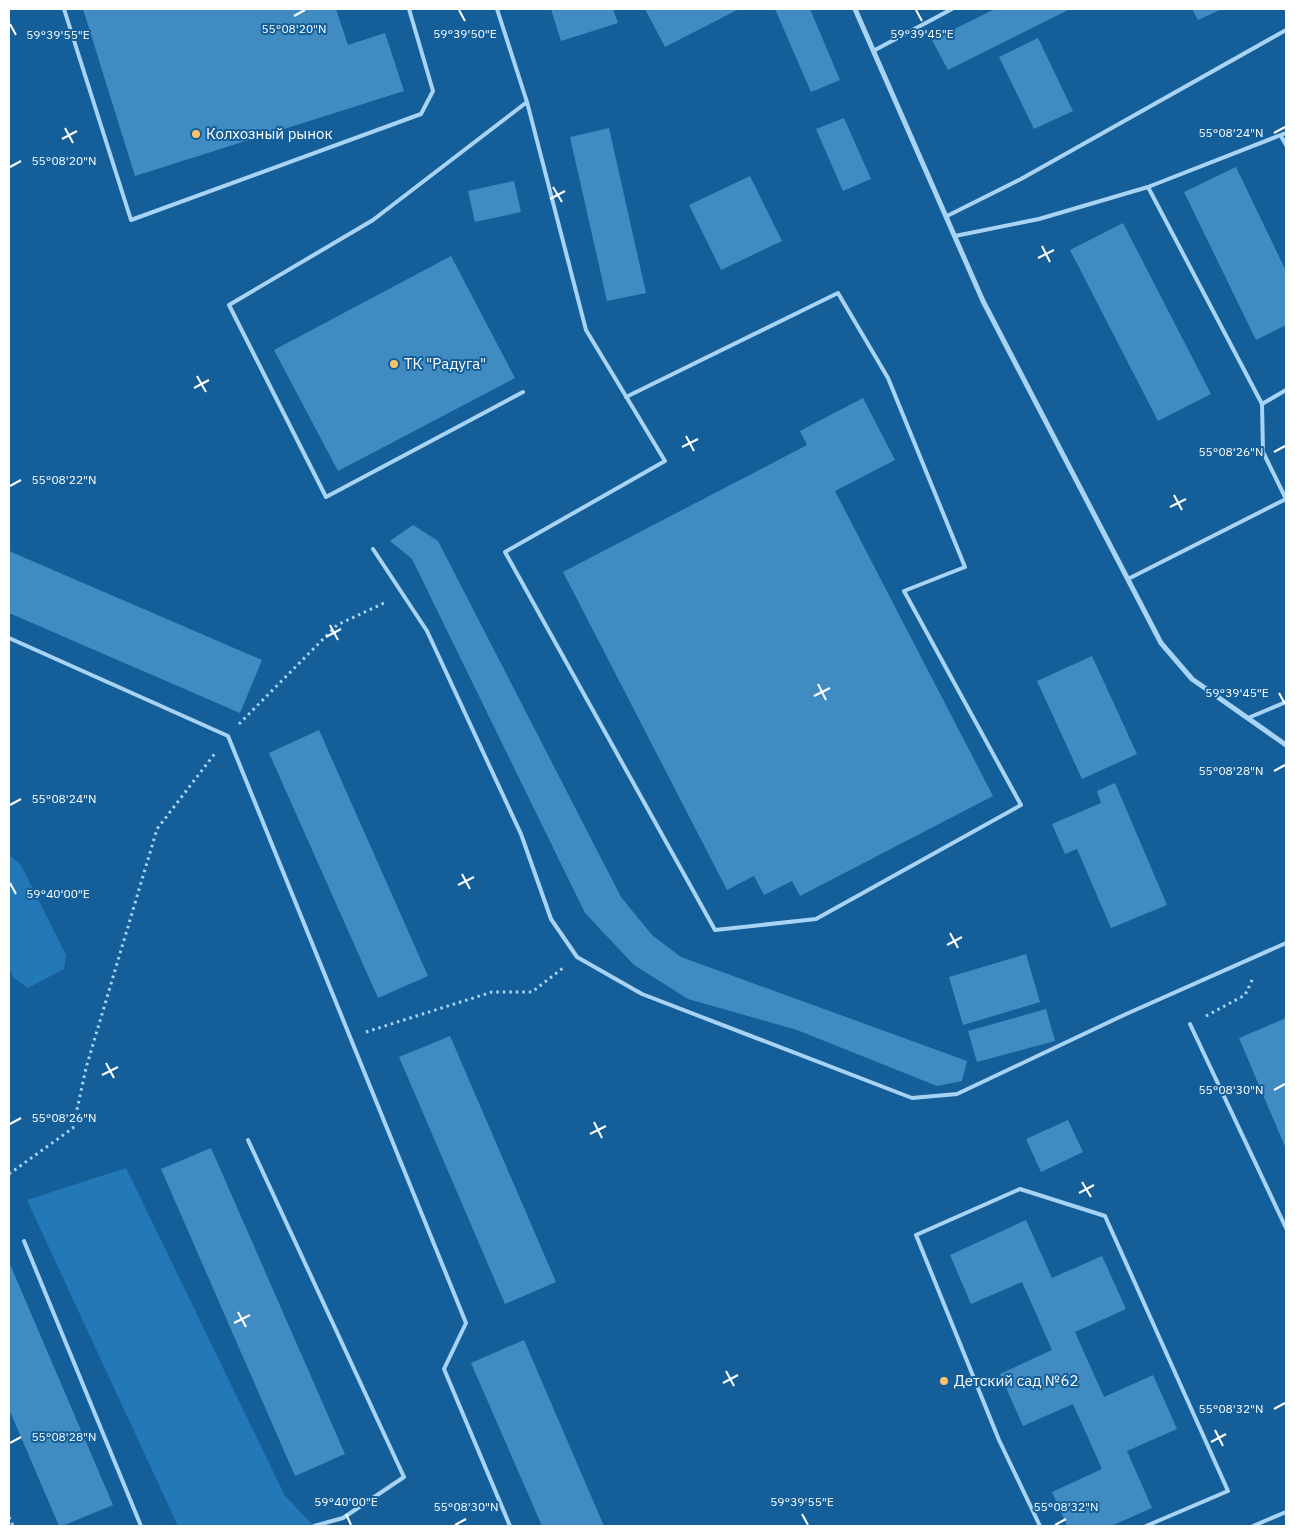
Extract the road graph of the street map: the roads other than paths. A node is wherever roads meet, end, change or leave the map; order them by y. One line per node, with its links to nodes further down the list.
1 (64, 9): 2 (lane)
2 (409, 9)
3 (497, 9): 8 (lane)
4 (855, 9): 7 (street)
5 (952, 9): 7 (lane)
6 (1286, 30): 13 (lane)
7 (875, 50): 13 (street)
8 (527, 102): 16 (lane); 17 (lane)
9 (1286, 133): 10 (lane)
10 (1280, 136): 11 (lane); 12 (lane)
11 (1286, 145)
12 (1148, 187): 14 (lane); 18 (lane)
13 (946, 216): 14 (street)
14 (955, 236): 20 (street)
15 (1286, 390): 18 (lane)
16 (523, 392)
17 (626, 397): 17 (lane)
18 (1262, 404): 20 (lane)
19 (373, 549): 25 (lane)
20 (1128, 578): 23 (street)
21 (9, 638): 33 (lane)
22 (1286, 702): 23 (lane)
23 (1248, 718): 24 (street)
24 (1286, 745)
25 (1286, 943)
26 (1190, 1024): 28 (lane)
27 (248, 1140): 32 (lane)
28 (1286, 1228)
29 (24, 1241): 31 (lane)
30 (1286, 1512): 36 (lane)
31 (141, 1526)
32 (314, 1526)
33 (510, 1526)
34 (1040, 1526): 35 (lane)
35 (1146, 1526)
36 (1253, 1526)

